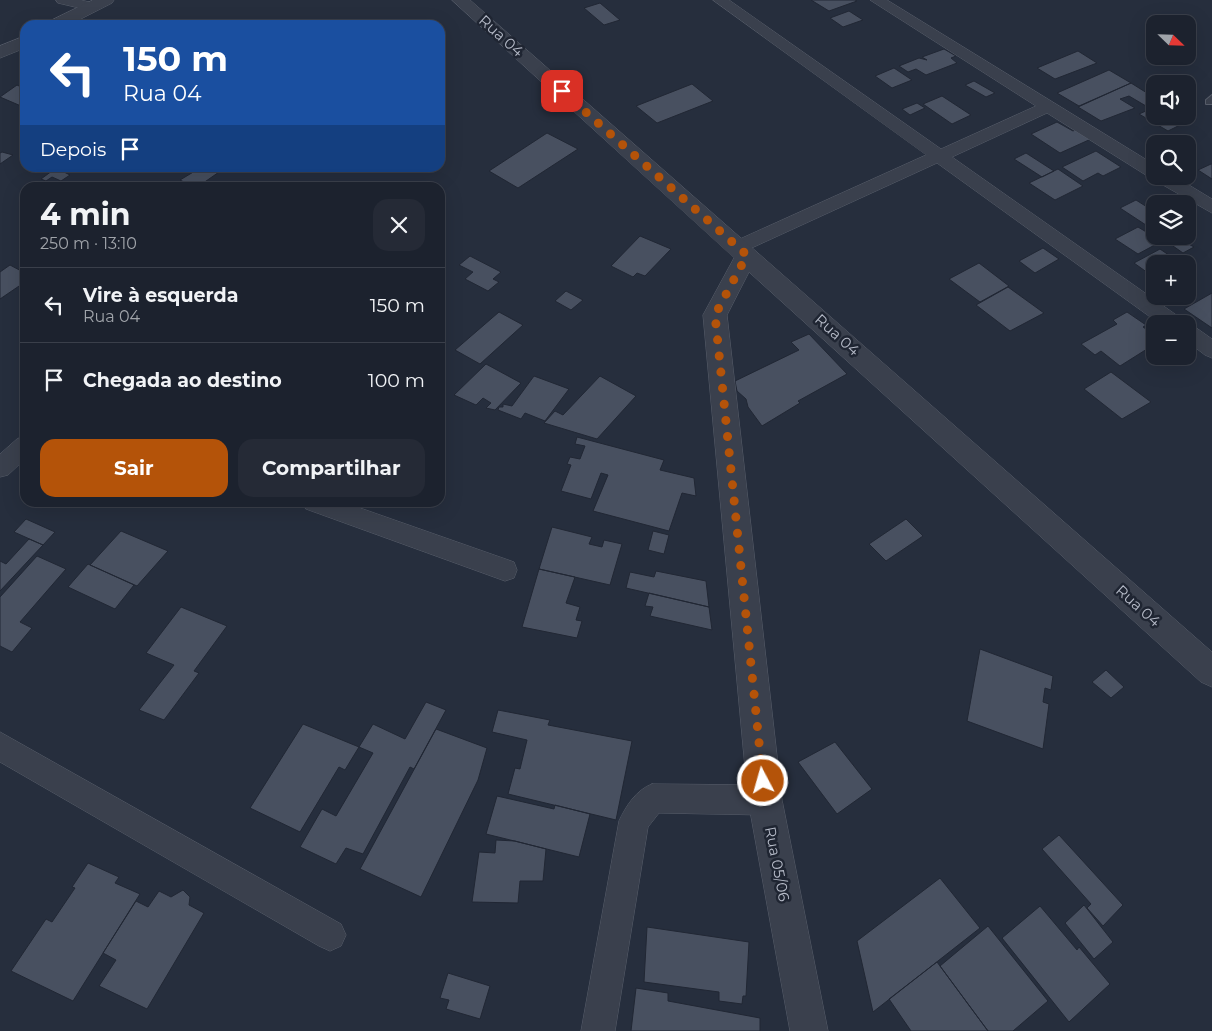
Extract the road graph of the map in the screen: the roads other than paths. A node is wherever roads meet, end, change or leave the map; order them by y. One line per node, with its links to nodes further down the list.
1 (63, 0): 5 (street)
2 (460, 0): 14 (street, Rua 04)
3 (720, 0): 10 (street)
4 (877, 0): 9 (street)
5 (99, 3): 6 (street)
6 (66, 20)
7 (20, 43): 8 (street)
8 (0, 53)
9 (1047, 107): 10 (street); 11 (street)
10 (939, 157): 14 (street); 15 (street)
11 (1146, 167)
12 (1176, 185): 13 (street)
13 (1212, 207)
14 (742, 251): 22 (street, Rua 04); 24 (street, Rua 05/06)
15 (1163, 315)
16 (1196, 338): 17 (street)
17 (1212, 350)
18 (20, 450): 19 (street)
19 (0, 468)
20 (328, 507): 21 (street)
21 (505, 570)
22 (1212, 672)
23 (0, 746): 25 (street)
24 (765, 800): 26 (street); 27 (street, Rua 05/06)
25 (330, 934)
26 (598, 1031)
27 (809, 1031)

